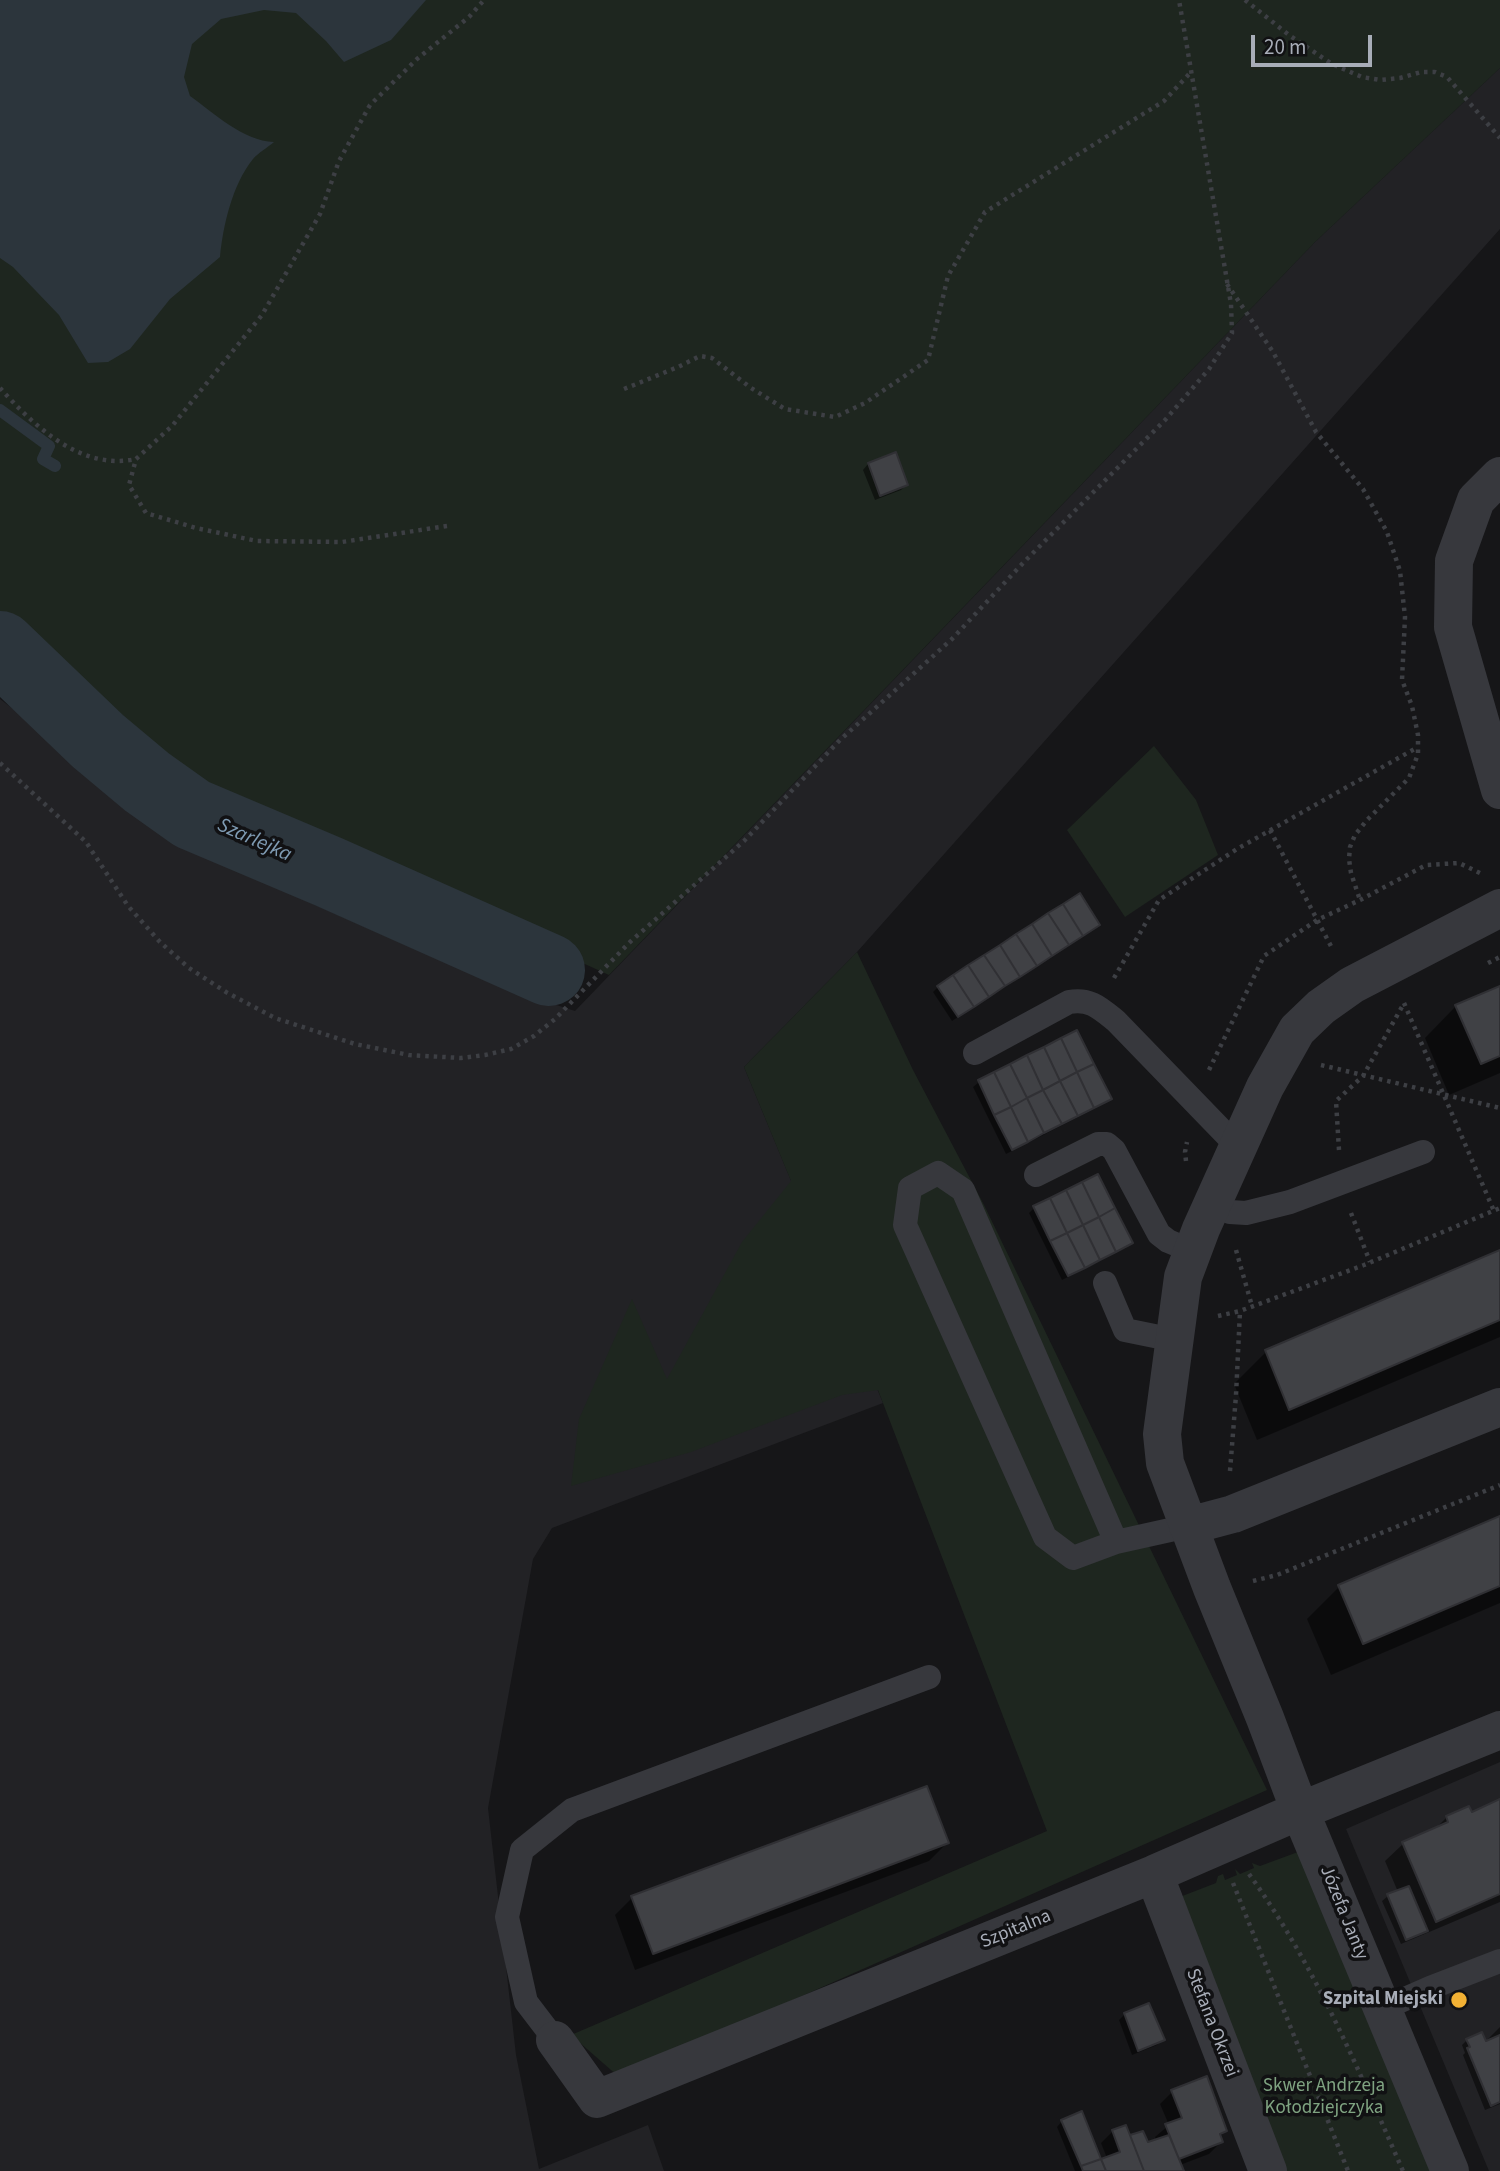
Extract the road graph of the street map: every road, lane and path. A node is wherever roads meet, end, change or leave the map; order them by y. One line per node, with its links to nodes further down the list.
1 (484, 0): 9 (path)
2 (1179, 0): 4 (path)
3 (1245, 0): 5 (path)
4 (1191, 72): 6 (path); 8 (path)
5 (1500, 138)
6 (1226, 282): 12 (path); 13 (path)
7 (0, 388): 9 (path)
8 (624, 389)
9 (136, 459): 11 (path)
10 (1500, 476): 14 (street)
11 (447, 526)
12 (1418, 747): 15 (path); 17 (path)
13 (0, 763)
14 (1500, 790)
15 (1270, 830): 18 (path); 24 (path)
16 (1495, 893): 17 (path); 21 (street, Józefa Janty)
17 (1360, 900): 18 (path)
18 (1317, 920): 21 (path); 29 (path)
19 (1500, 957): 20 (path)
20 (1480, 967)
21 (1352, 985): 26 (street, Józefa Janty)
22 (1415, 997): 23 (path)
23 (1404, 1003): 27 (path); 28 (path)
24 (1097, 1006): 25 (lane); 29 (lane)
25 (975, 1053)
26 (1283, 1055): 27 (path); 31 (street, Józefa Janty)
27 (1363, 1076): 28 (path); 35 (path)
28 (1444, 1094): 30 (path); 38 (path)
29 (1197, 1103): 31 (lane); 33 (path)
30 (1500, 1108)
31 (1238, 1147): 37 (street, Józefa Janty)
32 (1423, 1152): 35 (lane)
33 (1187, 1163)
34 (1036, 1175): 39 (lane)
35 (1341, 1184): 37 (lane); 40 (path)
36 (1500, 1208): 38 (path)
37 (1224, 1209): 39 (street, Józefa Janty); 42 (path)
38 (1494, 1211): 40 (path)
39 (1192, 1251): 44 (street, Józefa Janty)
40 (1370, 1262): 42 (path)
41 (1105, 1283): 44 (lane)
42 (1252, 1306): 43 (path)
43 (1240, 1311): 44 (path); 47 (path)
44 (1175, 1332): 47 (street, Józefa Janty)
45 (1500, 1407): 47 (street)
46 (1500, 1485): 51 (path)
47 (1206, 1521): 48 (lane); 54 (street, Józefa Janty)
48 (1116, 1542): 48 (lane)
49 (1247, 1574): 51 (path)
50 (1244, 1581): 51 (path)
51 (1251, 1582)
52 (929, 1677): 60 (lane)
53 (1500, 1730): 54 (street, Szpitalna)
54 (1300, 1811): 56 (street, Szpitalna); 59 (street, Józefa Janty)
55 (1243, 1866): 63 (path)
56 (1154, 1874): 60 (street, Szpitalna); 61 (street, Stefana Okrzei)
57 (1239, 1898): 62 (path)
58 (1500, 1961): 59 (lane)
59 (1382, 2009): 64 (street, Józefa Janty)
60 (555, 2040)
61 (1268, 2171)
62 (1348, 2171)
63 (1402, 2171)
64 (1450, 2171)

